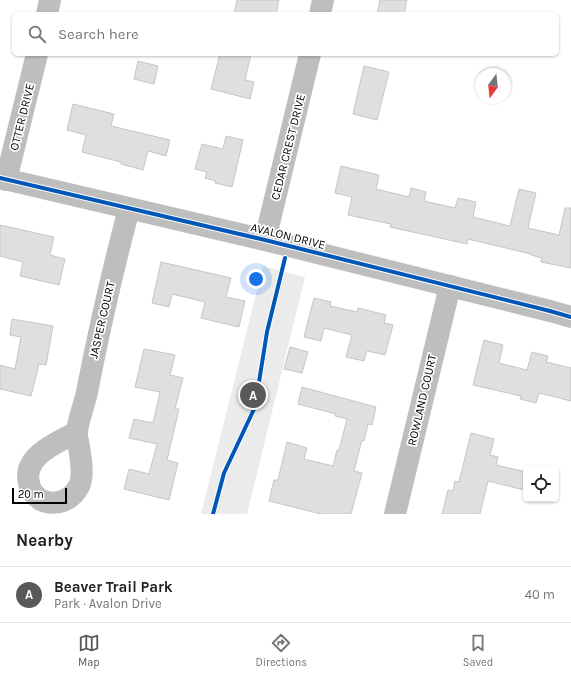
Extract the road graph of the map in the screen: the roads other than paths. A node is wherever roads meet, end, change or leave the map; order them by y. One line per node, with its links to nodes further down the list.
1 (50, 0): 3 (street)
2 (323, 0): 4 (street)
3 (47, 12)
4 (320, 12)
5 (36, 56): 7 (street, OTTER DRIVE)
6 (310, 56): 9 (street, CEDAR CREST DRIVE)
7 (3, 179): 8 (street, AVALON DRIVE)
8 (129, 209): 9 (street, AVALON DRIVE); 12 (street, JASPER COURT)
9 (265, 240): 10 (street, AVALON DRIVE)
10 (450, 286): 11 (street, AVALON DRIVE); 13 (street, ROWLAND COURT)
11 (571, 317)
12 (76, 432)
13 (395, 514)

